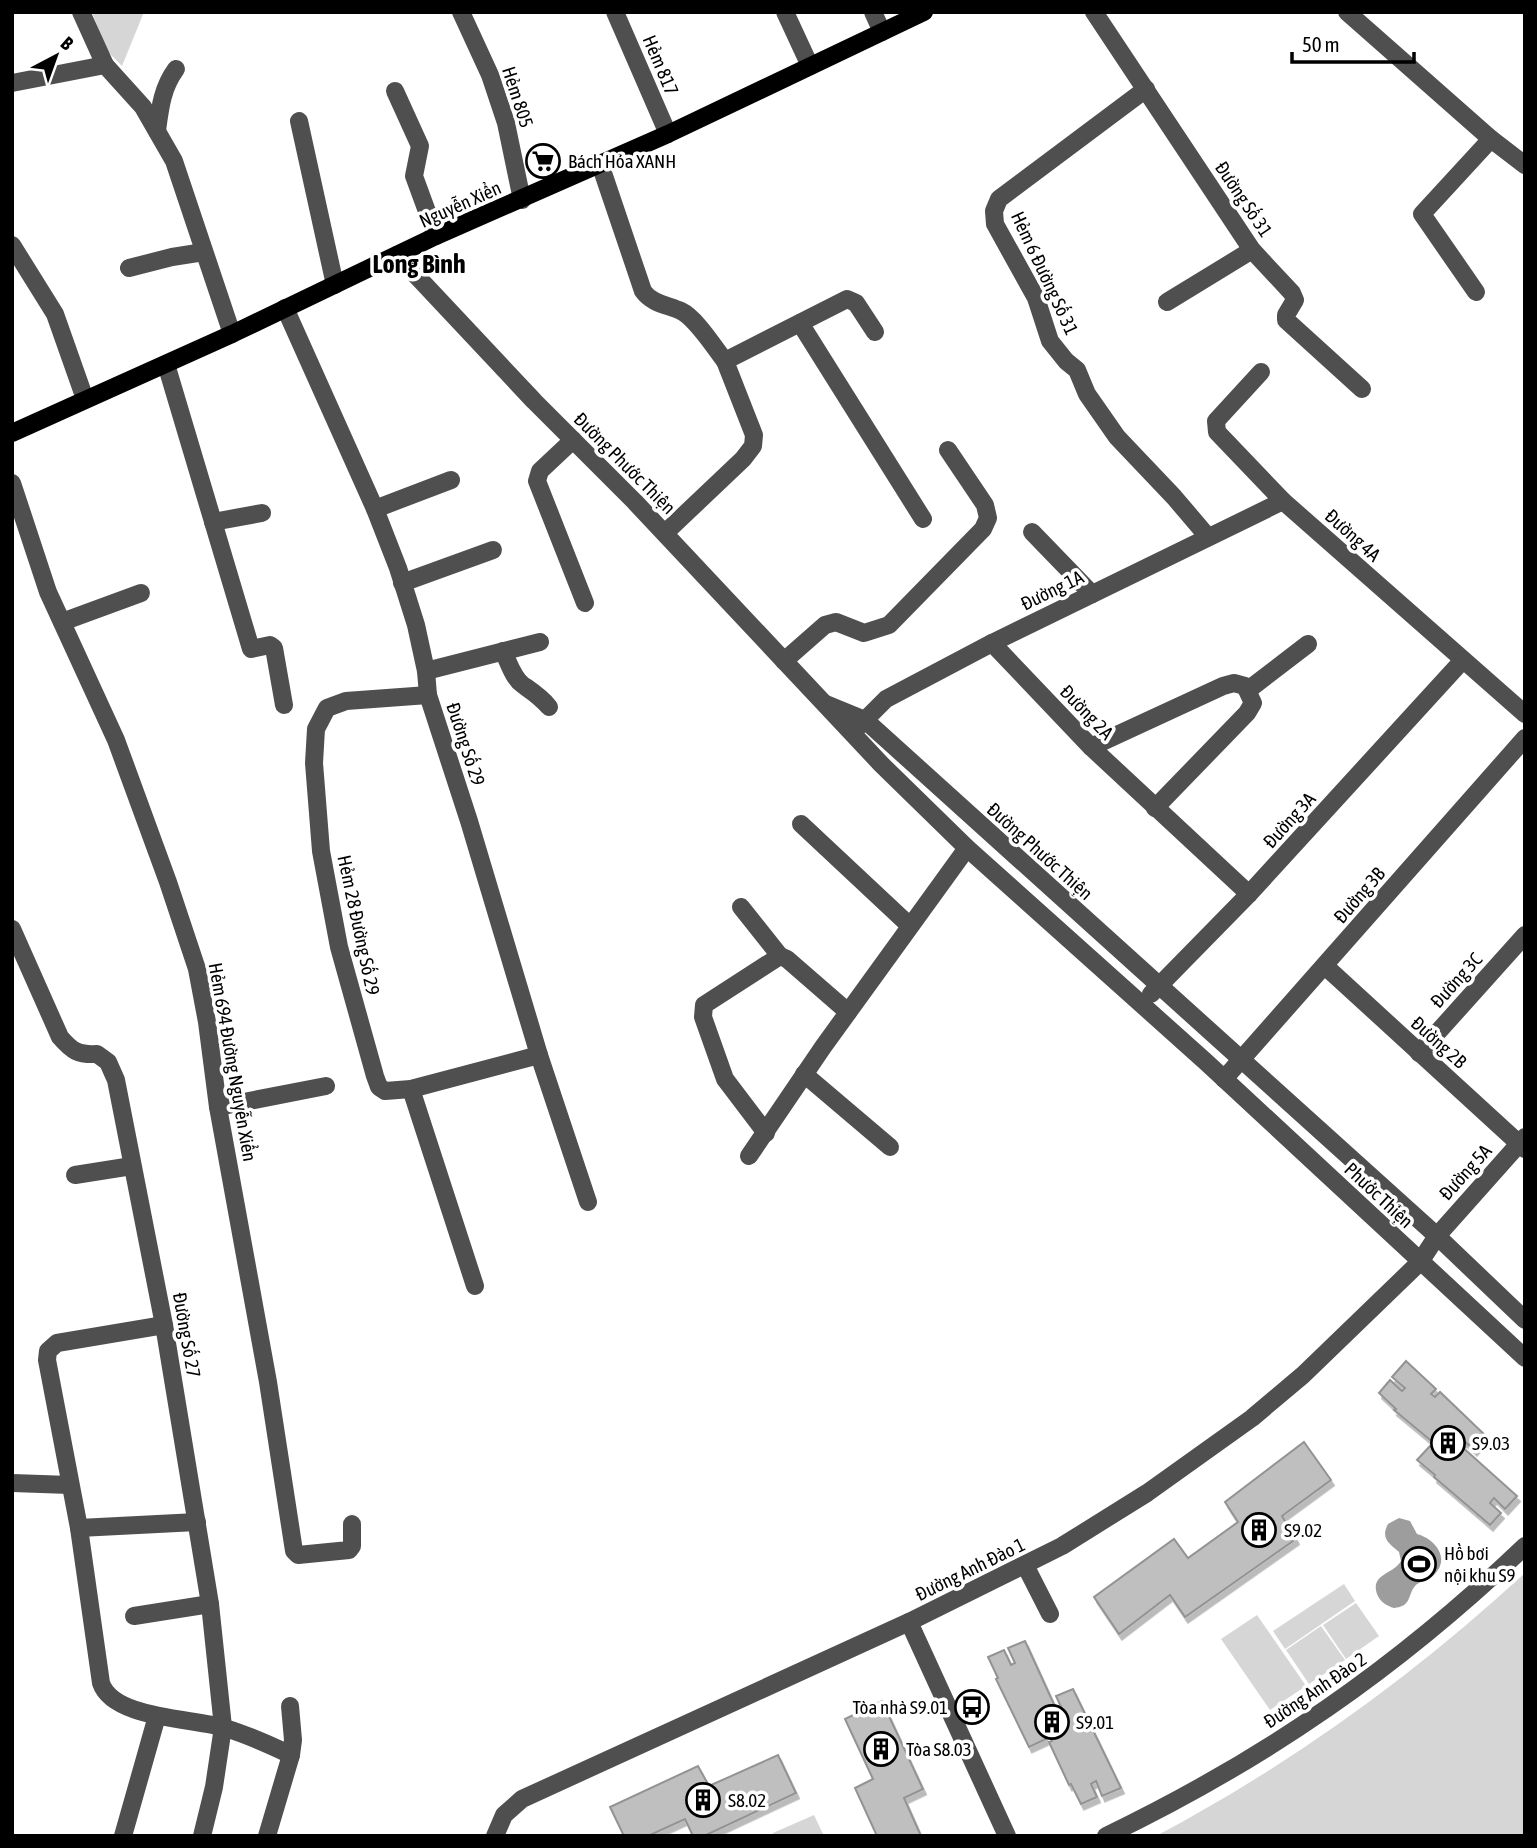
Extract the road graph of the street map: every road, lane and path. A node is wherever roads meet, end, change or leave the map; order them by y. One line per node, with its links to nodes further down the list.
1 (80, 12): 10 (street)
2 (461, 12): 22 (street, Hẻm 805)
3 (615, 12): 18 (street, Hẻm 817)
4 (785, 12): 11 (street)
5 (873, 12): 9 (street)
6 (924, 12): 9 (main road, Nguyễn Xiển)
7 (1094, 12): 14 (street, Đường Số 31)
8 (1347, 12): 19 (street)
9 (882, 32): 11 (main road, Nguyễn Xiển)
10 (105, 65): 13 (street); 17 (street)
11 (810, 66): 18 (main road, Nguyễn Xiển)
12 (176, 69): 17 (street)
13 (12, 83)
14 (1146, 89): 25 (street, Đường Số 31); 53 (street, Hẻm 6 Đường Số 31)
15 (396, 91): 23 (street)
16 (299, 121): 29 (street)
17 (157, 131): 26 (street)
18 (668, 134): 20 (main road, Nguyễn Xiển)
19 (1491, 139): 21 (street); 30 (street)
20 (600, 164): 22 (main road, Nguyễn Xiển); 36 (street)
21 (1525, 164)
22 (522, 200): 23 (main road, Nguyễn Xiển)
23 (436, 236): 27 (main road, Nguyễn Xiển)
24 (12, 245): 40 (street)
25 (1252, 250): 31 (street); 39 (street, Đường Số 31)
26 (204, 252): 28 (street); 35 (street)
27 (397, 255): 29 (main road, Nguyễn Xiển); 42 (street, Đường Phước Thiện)
28 (129, 268)
29 (335, 285): 32 (main road, Nguyễn Xiển)
30 (1476, 292)
31 (1167, 302)
32 (285, 309): 35 (main road, Nguyễn Xiển); 47 (street, Đường Số 29)
33 (800, 323): 34 (street); 36 (street); 49 (street)
34 (875, 332)
35 (232, 334): 37 (main road, Nguyễn Xiển)
36 (724, 361): 52 (street)
37 (166, 364): 40 (main road, Nguyễn Xiển); 50 (street)
38 (1261, 372): 46 (street, Đường 4A)
39 (1362, 388)
40 (85, 399): 41 (main road, Nguyễn Xiển)
41 (12, 433)
42 (573, 440): 52 (street, Đường Phước Thiện); 58 (street)
43 (948, 450): 65 (street)
44 (451, 480): 47 (street)
45 (12, 483): 59 (street, Hẻm 694 Đường Nguyễn Xiển)
46 (1283, 501): 53 (street, Đường 1A); 64 (street, Đường 4A)
47 (374, 509): 55 (street, Đường Số 29)
48 (262, 513): 50 (street)
49 (923, 519)
50 (214, 522): 70 (street)
51 (1032, 532): 57 (street)
52 (665, 533): 65 (street, Đường Phước Thiện)
53 (1208, 537): 57 (street, Đường 1A)
54 (493, 550): 55 (street)
55 (402, 583): 66 (street, Đường Số 29)
56 (141, 593): 59 (street)
57 (1092, 594): 61 (street, Đường 1A)
58 (585, 603)
59 (62, 622): 99 (street, Hẻm 694 Đường Nguyễn Xiển)
60 (540, 642): 63 (street)
61 (992, 643): 73 (street, Đường 1A); 76 (street, Đường 2A)
62 (1308, 644): 67 (street)
63 (503, 651): 66 (street); 71 (street)
64 (1463, 660): 72 (street, Đường 4A); 80 (street, Đường 3A)
65 (784, 661): 69 (street, Đường Phước Thiện)
66 (426, 671): 68 (street, Đường Số 29)
67 (1248, 690): 76 (street); 77 (street)
68 (428, 695): 92 (street, Đường Số 29); 98 (street, Hẻm 28 Đường Số 29)
69 (823, 702): 73 (street, Đường Phước Thiện); 74 (street, Đường Phước Thiện)
70 (284, 705)
71 (549, 707)
72 (1523, 713)
73 (865, 720): 74 (street, Đường 1A); 87 (street, Đường Phước Thiện)
74 (850, 734): 79 (street, Đường Phước Thiện)
75 (1525, 738): 86 (street, Đường 3B)
76 (1091, 747): 77 (street, Đường 2A)
77 (1154, 808): 80 (street, Đường 2A)
78 (801, 824): 82 (street)
79 (967, 848): 82 (street); 88 (street, Đường Phước Thiện)
80 (1249, 894): 87 (street, Đường 3A)
81 (741, 907): 85 (street)
82 (910, 926): 89 (street)
83 (12, 929): 104 (street, Đường Số 27)
84 (1525, 935): 91 (street, Đường 3C)
85 (780, 956): 89 (street); 100 (street)
86 (1325, 966): 91 (street, Đường 2B); 93 (street, Đường 3B)
87 (1158, 986): 88 (street, Đường 3A); 90 (street, Đường Phước Thiện)
88 (1142, 1004): 94 (street, Đường Phước Thiện)
89 (848, 1012): 95 (street)
90 (1221, 1043): 93 (street, Phước Thiện)
91 (1419, 1052): 101 (street, Đường 2B)
92 (539, 1055): 98 (street, Hẻm 28 Đường Số 29); 106 (street, Đường Số 29)
93 (1241, 1059): 96 (street, Đường 3B); 107 (street, Phước Thiện)
94 (1206, 1062): 96 (street, Phước Thiện)
95 (804, 1074): 100 (street); 102 (street)
96 (1224, 1079): 108 (street, Phước Thiện)
97 (326, 1086): 99 (street)
98 (411, 1089): 109 (street)
99 (218, 1107): 116 (street, Hẻm 694 Đường Nguyễn Xiển)
100 (766, 1133): 103 (street)
101 (1523, 1143): 107 (street, Đường 5A)
102 (890, 1147)
103 (749, 1156)
104 (132, 1166): 105 (street); 111 (street, Đường Số 27)
105 (75, 1175)
106 (589, 1202)
107 (1437, 1236): 108 (street, Đường 5A); 110 (street, Phước Thiện)
108 (1420, 1262): 112 (street, Phước Thiện); 119 (street, Đường Anh Đào 1)
109 (475, 1286)
110 (1525, 1320)
111 (164, 1325): 114 (street); 115 (street, Đường Số 27)
112 (1525, 1358)
113 (12, 1483): 114 (street)
114 (70, 1485): 117 (street)
115 (197, 1522): 117 (street); 120 (street, Đường Số 27)
116 (352, 1524)
117 (79, 1528): 125 (street)
118 (1525, 1546): 133 (street, Đường Anh Đào 2)
119 (1025, 1565): 121 (street); 123 (street, Đường Anh Đào 1)
120 (210, 1605): 122 (street); 126 (street, Đường Số 27)
121 (1050, 1614)
122 (134, 1616)
123 (909, 1622): 131 (street, Đường Anh Đào 1); 132 (street)
124 (290, 1706): 127 (street)
125 (157, 1716): 126 (street); 128 (street)
126 (223, 1727): 127 (street); 129 (street, Đường Số 27)
127 (291, 1755): 130 (street)
128 (123, 1836)
129 (202, 1836)
130 (267, 1836)
131 (495, 1836)
132 (1007, 1836)
133 (1106, 1836)

